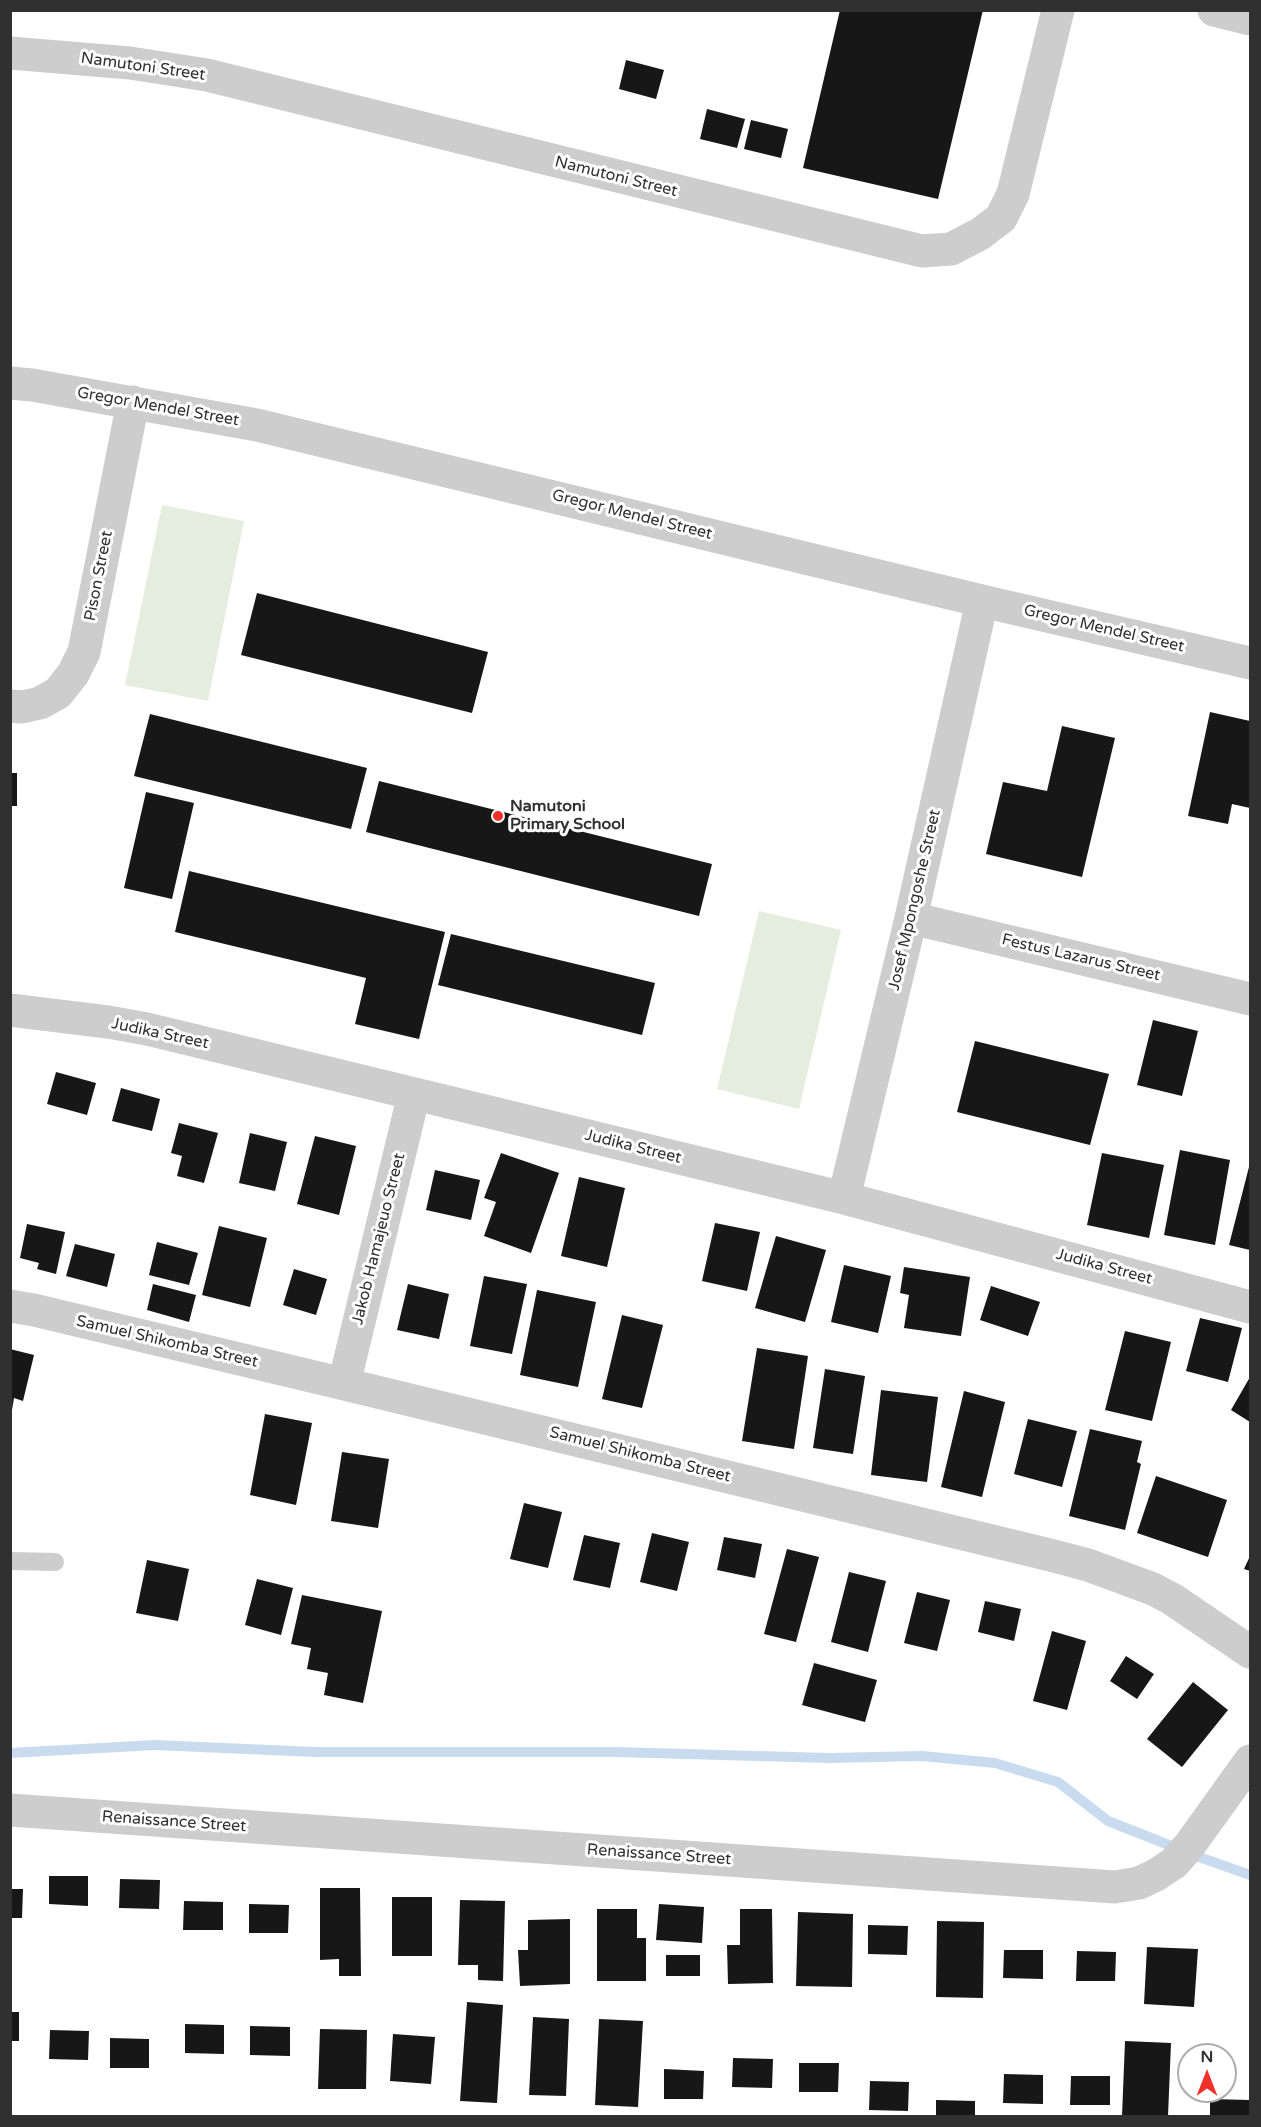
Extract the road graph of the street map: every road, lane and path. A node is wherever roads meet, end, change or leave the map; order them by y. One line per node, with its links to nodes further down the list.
1 (1058, 10): 4 (street, Namutoni Street)
2 (1214, 10): 3 (street)
3 (1251, 19)
4 (10, 53)
5 (10, 383): 6 (street, Gregor Mendel Street)
6 (133, 402): 7 (street, Gregor Mendel Street); 9 (street, Pison Street)
7 (981, 601): 8 (street, Gregor Mendel Street); 10 (street, Josef Mpongoshe Street)
8 (1251, 663)
9 (10, 706)
10 (911, 918): 11 (street, Festus Lazarus Street); 14 (street, Josef Mpongoshe Street)
11 (1251, 999)
12 (10, 1010): 13 (street, Judika Street)
13 (414, 1094): 14 (street, Judika Street); 17 (street, Jakob Hamajeuo Street)
14 (844, 1198): 16 (street, Judika Street)
15 (10, 1306): 17 (street, Samuel Shikomba Street)
16 (1251, 1307)
17 (344, 1384): 20 (street, Samuel Shikomba Street)
18 (10, 1561): 19 (lane)
19 (55, 1562)
20 (1251, 1652)
21 (1251, 1761): 22 (street, Renaissance Street)
22 (10, 1810)

